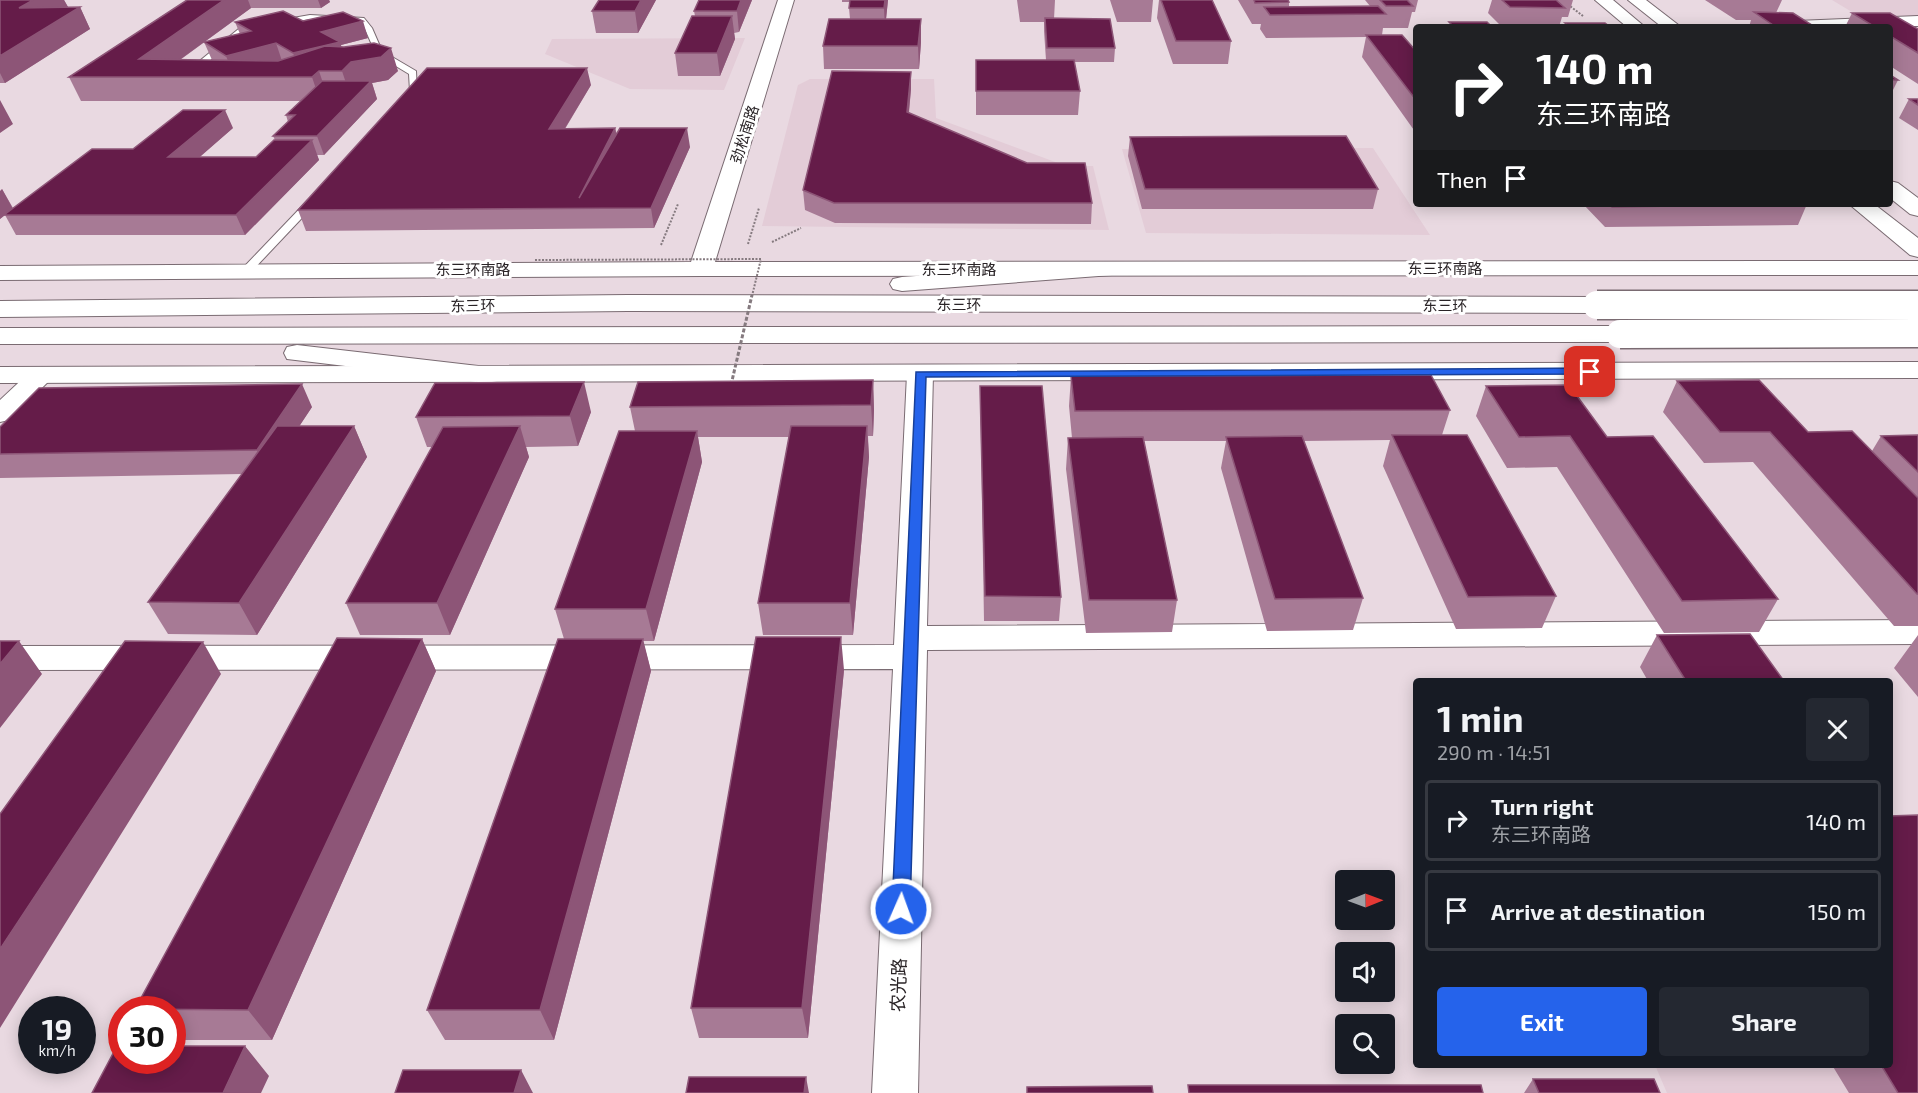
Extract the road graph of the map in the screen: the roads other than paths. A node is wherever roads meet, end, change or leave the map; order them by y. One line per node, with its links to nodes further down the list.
1 (786, 0): 17 (main road, 劲松南路)
2 (1603, 0): 5 (main road)
3 (1636, 0): 6 (main road)
4 (1918, 21): 7 (street)
5 (1633, 24)
6 (1668, 24)
7 (1845, 24)
8 (389, 59): 9 (lane); 10 (lane); 11 (lane)
9 (378, 61)
10 (203, 78)
11 (399, 108)
12 (1893, 190): 15 (main road)
13 (320, 193): 21 (lane)
14 (1864, 207): 16 (main road)
15 (1918, 209)
16 (1918, 250)
17 (701, 268): 20 (main road, 东三环南路); 21 (main road, 东三环南路)
18 (1661, 268): 19 (main road, 东三环南路); 20 (main road, 东三环南路); 30 (main road)
19 (1918, 268)
20 (1116, 269): 23 (main road)
21 (246, 271): 22 (main road, 东三环南路)
22 (0, 273)
23 (628, 303): 24 (main road, 东三环, bridge); 25 (main road, 东三环)
24 (1918, 305)
25 (0, 309)
26 (1918, 333): 27 (main road, 东三环, bridge)
27 (146, 335): 28 (main road, 东三环); 34 (main road)
28 (0, 336)
29 (1918, 370): 30 (main road)
30 (1756, 371): 31 (main road)
31 (920, 374): 34 (main road); 37 (street, 农光路)
32 (0, 375): 33 (main road)
33 (41, 375): 34 (main road); 35 (street)
34 (487, 375)
35 (0, 414)
36 (1918, 632): 37 (street)
37 (910, 647): 38 (street); 39 (street, 农光路)
38 (0, 658)
39 (894, 1093)

